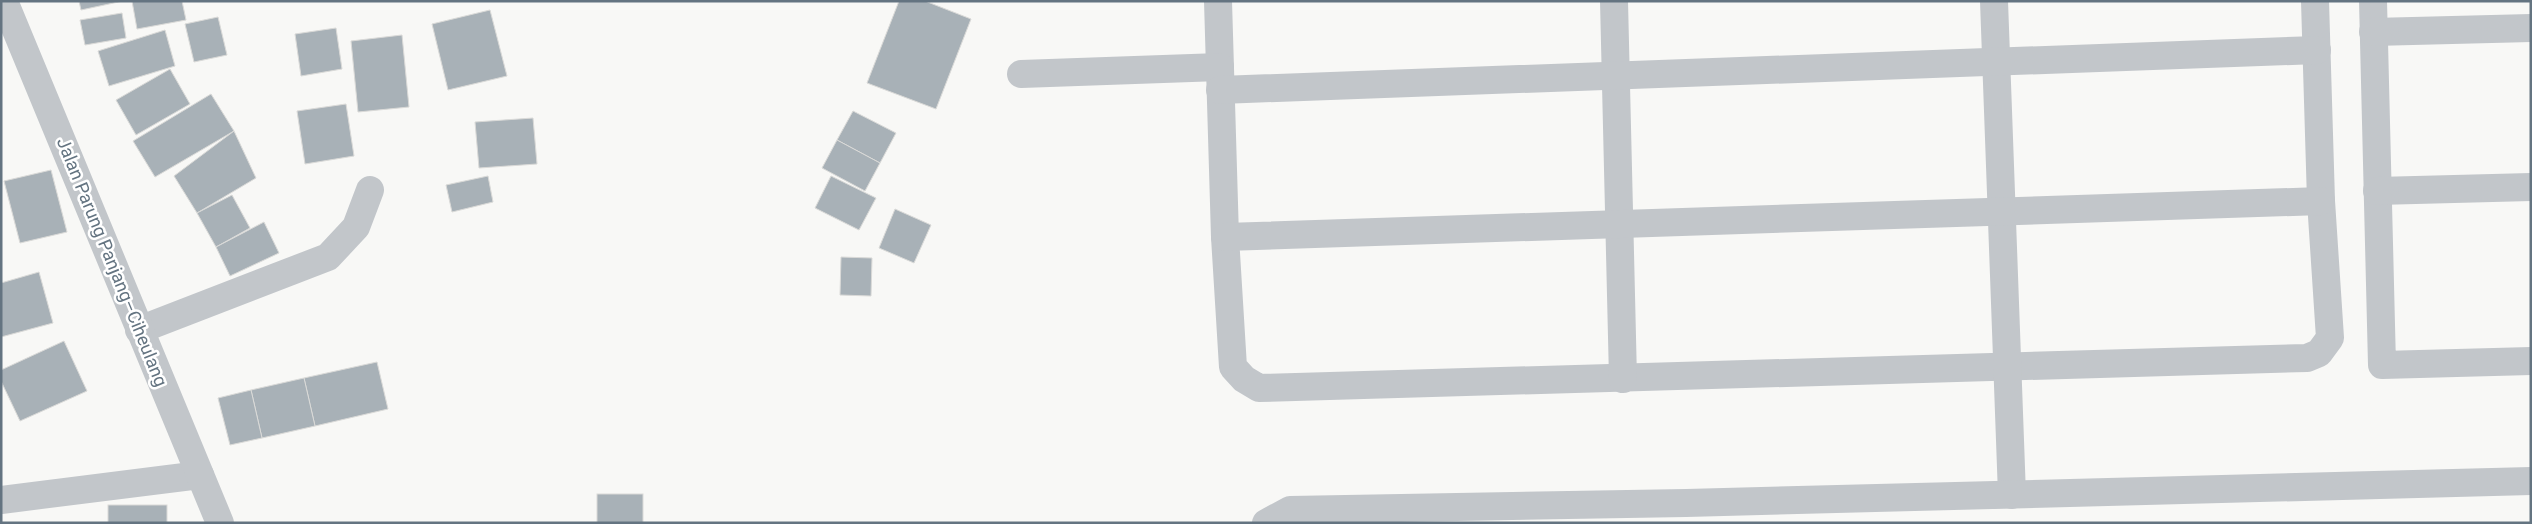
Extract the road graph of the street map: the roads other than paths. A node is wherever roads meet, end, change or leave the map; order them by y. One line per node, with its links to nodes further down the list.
1 (4, 1): 21 (street, Jalan Parung Panjang–Ciheulang)
2 (1218, 1): 13 (street)
3 (1614, 1): 12 (street)
4 (1994, 1): 10 (street)
5 (2315, 1): 9 (street)
6 (2373, 1): 8 (street)
7 (2531, 28): 8 (street)
8 (2373, 32): 16 (street)
9 (2317, 50): 10 (street); 17 (street)
10 (1996, 62): 12 (street); 18 (street)
11 (1021, 74): 13 (street)
12 (1616, 76): 13 (street); 19 (street)
13 (1220, 79): 20 (street)
14 (2531, 187): 16 (street)
15 (370, 190): 21 (street)
16 (2378, 191): 22 (street)
17 (2321, 201): 18 (street); 23 (street)
18 (2002, 212): 19 (street); 23 (street)
19 (1620, 224): 20 (street); 24 (street)
20 (1225, 237): 24 (street)
21 (139, 330): 25 (street, Jalan Parung Panjang–Ciheulang)
22 (2531, 361)
23 (2007, 368): 24 (street); 27 (street)
24 (1623, 379)
25 (200, 476): 28 (street); 30 (street, Jalan Parung Panjang–Ciheulang)
26 (2531, 480): 27 (street)
27 (2012, 495): 29 (street)
28 (1, 500)
29 (1686, 513): 31 (street)
30 (220, 523)
31 (1266, 523)

